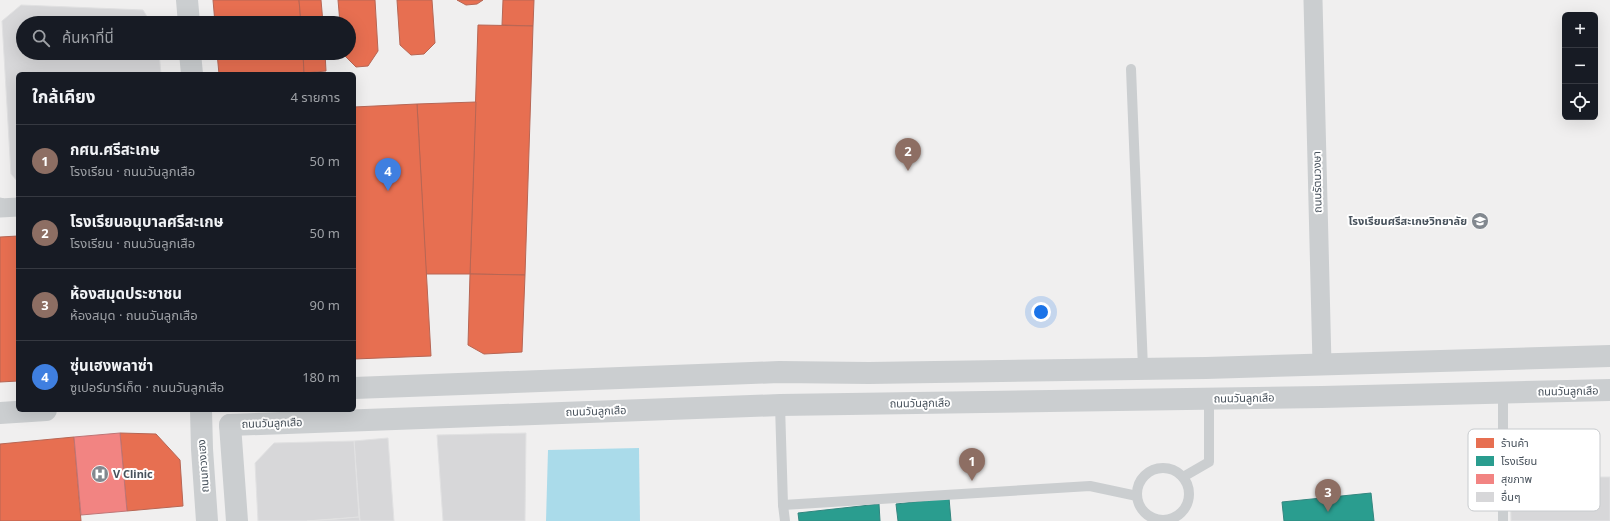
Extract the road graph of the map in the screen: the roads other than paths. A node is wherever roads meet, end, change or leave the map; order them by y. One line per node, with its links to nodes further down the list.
1 (187, 0): 3 (street)
2 (1313, 0): 10 (street, ถนนรัตนวงษา)
3 (188, 16)
4 (191, 60): 6 (street)
5 (1131, 69): 11 (lane)
6 (192, 72)
7 (0, 207): 8 (street)
8 (16, 207)
9 (1610, 356): 10 (street)
10 (1322, 364): 11 (street); 16 (street)
11 (1143, 368): 12 (street)
12 (779, 372): 13 (street); 18 (street)
13 (356, 388)
14 (1610, 390): 15 (street, ถนนวันลูกเสือ)
15 (1503, 393): 16 (street, ถนนวันลูกเสือ); 24 (lane)
16 (1322, 397): 17 (street, ถนนวันลูกเสือ)
17 (1209, 398): 18 (street, ถนนวันลูกเสือ); 25 (lane)
18 (780, 405): 23 (street, ถนนวันลูกเสือ); 27 (lane)
19 (16, 412): 22 (street)
20 (201, 412): 28 (street, ถนนกวงเฮง)
21 (216, 412): 23 (street)
22 (0, 413)
23 (230, 425): 29 (street)
24 (1503, 429)
25 (1183, 477): 26 (lane); 26 (lane)
26 (1137, 496): 27 (lane)
27 (783, 505): 30 (lane)
28 (207, 521)
29 (237, 521)
30 (785, 521)

